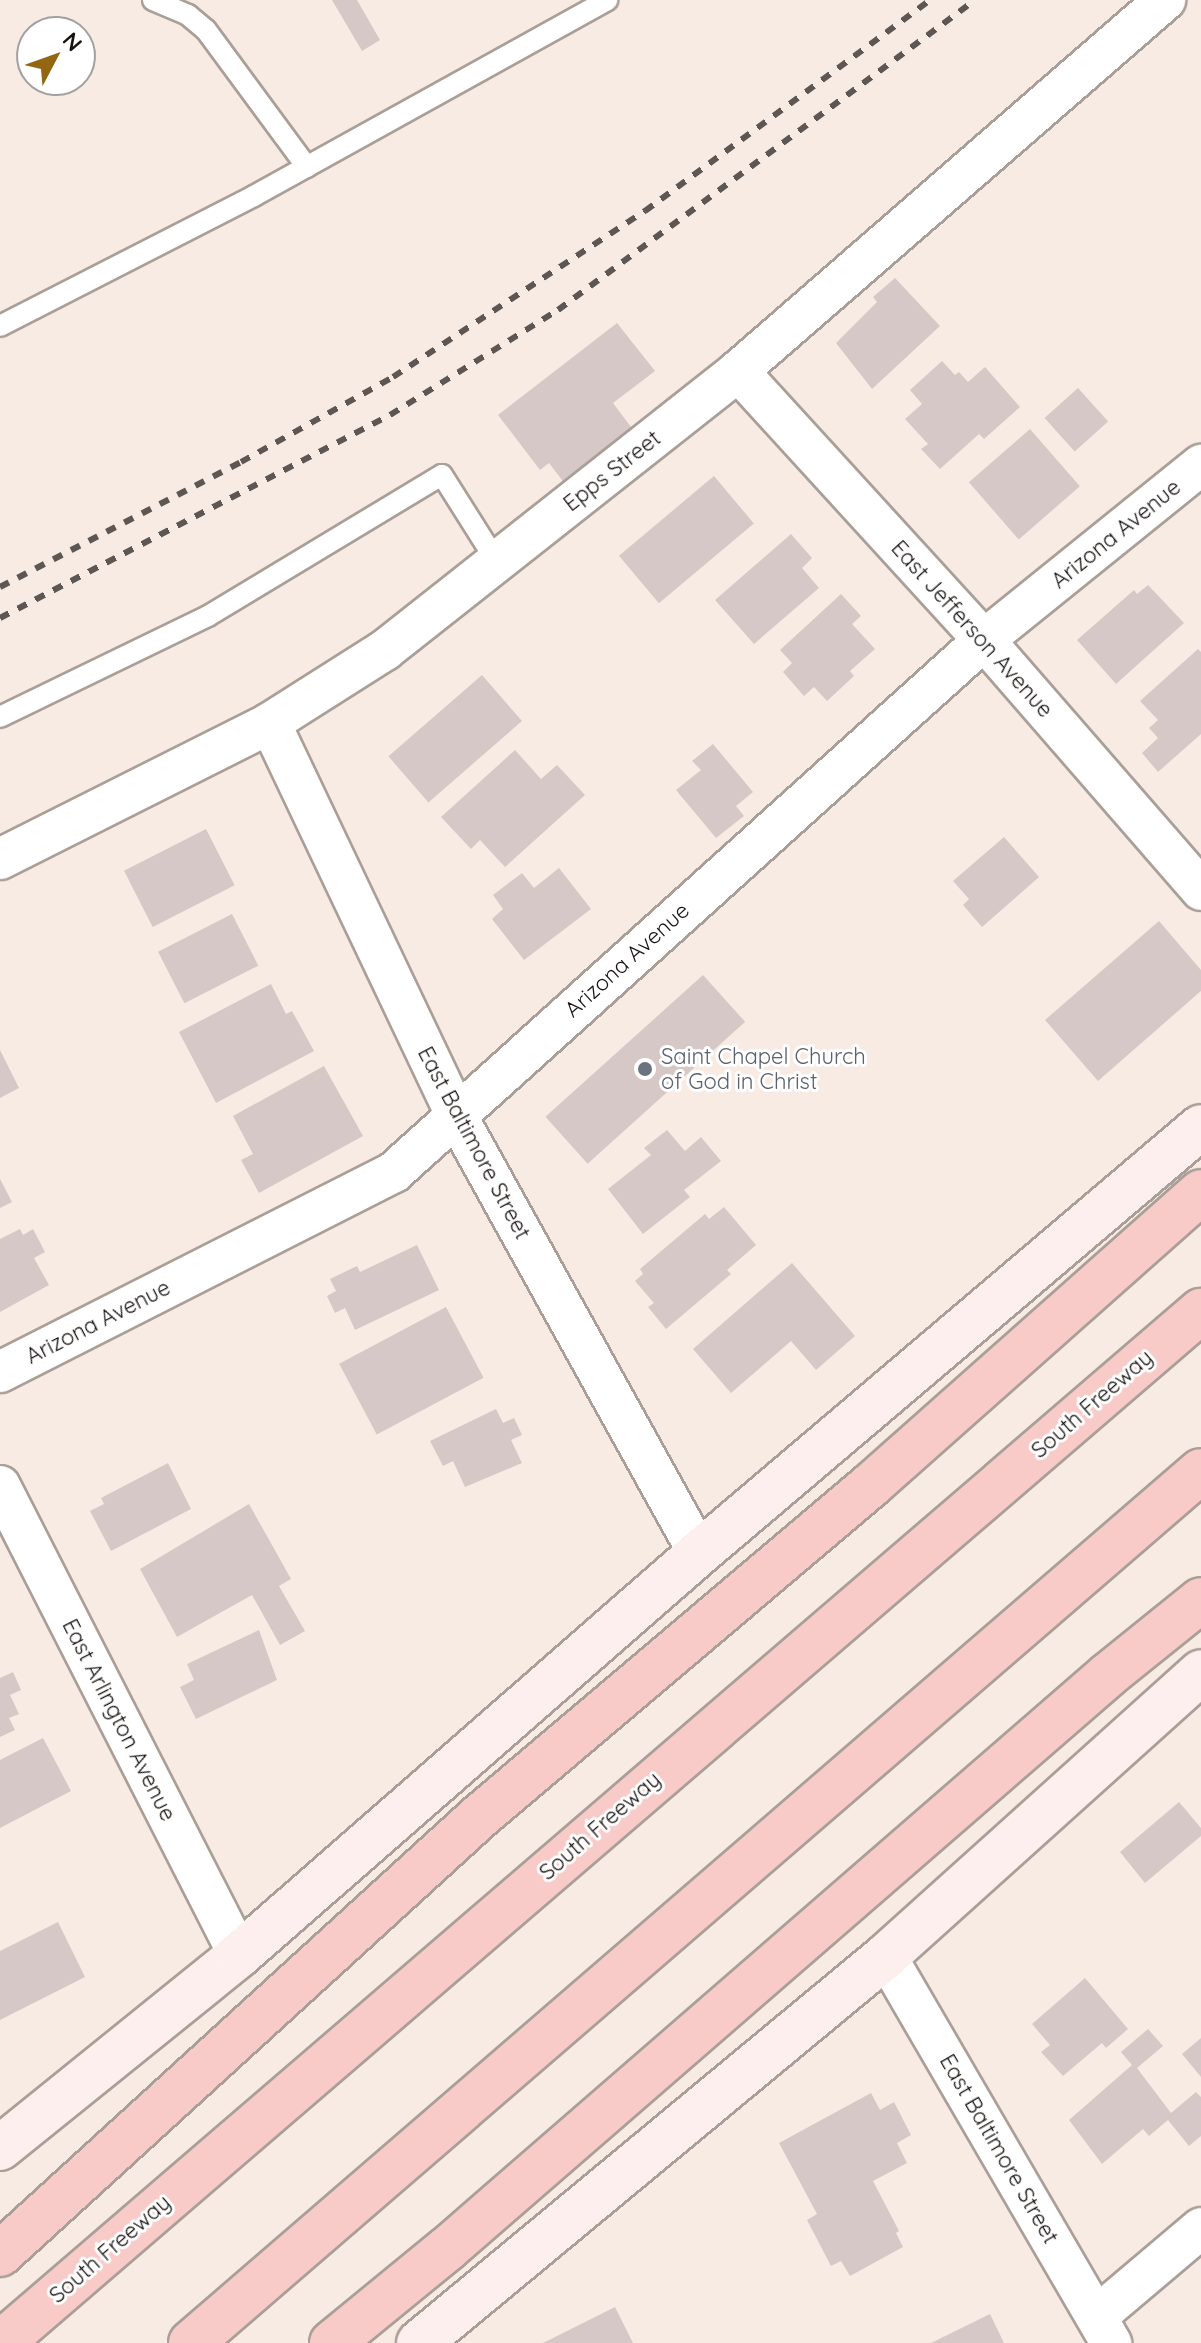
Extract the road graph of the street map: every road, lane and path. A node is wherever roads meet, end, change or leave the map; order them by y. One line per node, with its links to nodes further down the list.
1 (153, 0): 4 (lane)
2 (607, 0): 4 (lane)
3 (1165, 0): 6 (street, Epps Street)
4 (307, 167): 5 (lane)
5 (0, 326)
6 (738, 371): 8 (street, Epps Street); 9 (street, East Jefferson Avenue)
7 (1201, 465): 9 (street, Arizona Avenue)
8 (497, 562): 10 (lane); 11 (street, Epps Street)
9 (984, 640): 13 (street, East Jefferson Avenue); 14 (street, Arizona Avenue)
10 (0, 717)
11 (270, 723): 12 (street, Epps Street); 14 (street, East Baltimore Street)
12 (0, 859)
13 (1201, 890)
14 (457, 1117): 18 (street, Arizona Avenue); 21 (street, East Baltimore Street)
15 (1201, 1127): 21 (main road)
16 (1201, 1192): 28 (highway)
17 (1201, 1311): 31 (highway, South Freeway)
18 (0, 1372)
19 (1201, 1471): 32 (highway)
20 (0, 1486): 24 (street, East Arlington Avenue)
21 (699, 1553): 24 (main road)
22 (1201, 1600): 33 (highway)
23 (1201, 1672): 25 (main road)
24 (239, 1955): 26 (main road)
25 (886, 1956): 29 (street, East Baltimore Street); 30 (main road)
26 (0, 2148)
27 (1201, 2228): 29 (street)
28 (0, 2254)
29 (1104, 2329)
30 (431, 2339)
31 (1, 2343)
32 (191, 2343)
33 (332, 2343)

